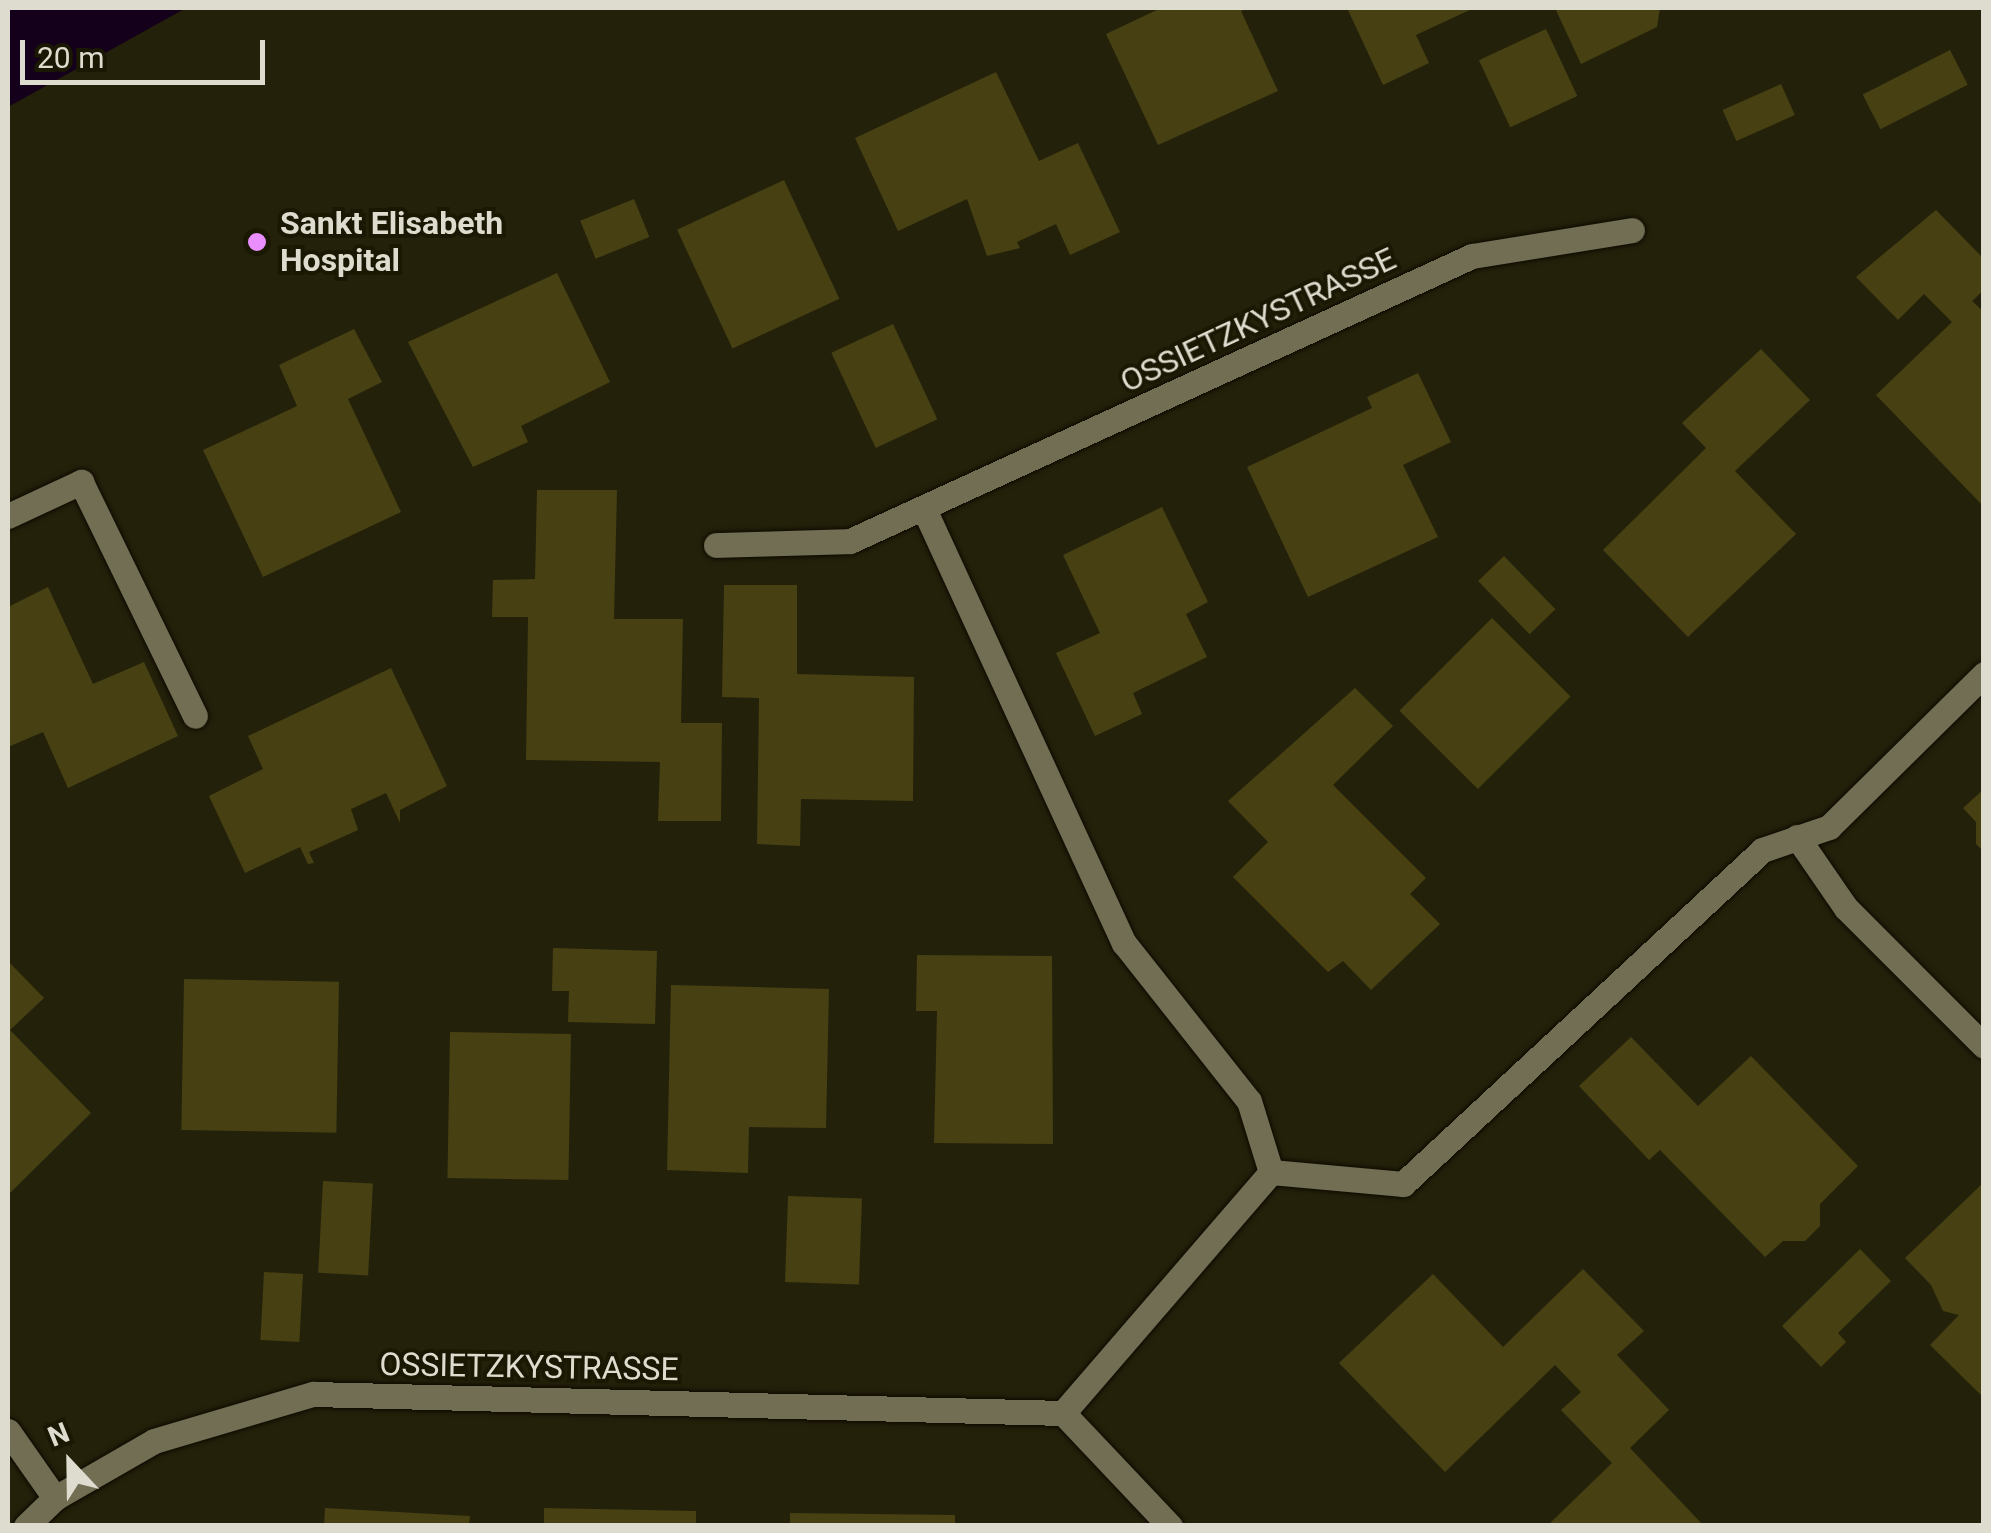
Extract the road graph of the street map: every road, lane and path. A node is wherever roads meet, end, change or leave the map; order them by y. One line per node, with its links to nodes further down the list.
1 (1632, 230): 2 (street, OSSIETZKYSTRASSE)
2 (925, 511): 4 (street, OSSIETZKYSTRASSE); 9 (street)
3 (8, 516): 6 (street)
4 (716, 546)
5 (1984, 674): 7 (street)
6 (196, 716)
7 (1797, 837): 8 (street); 9 (street)
8 (1984, 1046)
9 (1270, 1172): 10 (street)
10 (1062, 1413): 12 (street, OSSIETZKYSTRASSE); 14 (street)
11 (8, 1431): 12 (street)
12 (55, 1498): 13 (street, OSSIETZKYSTRASSE)
13 (26, 1526)
14 (1170, 1526)

